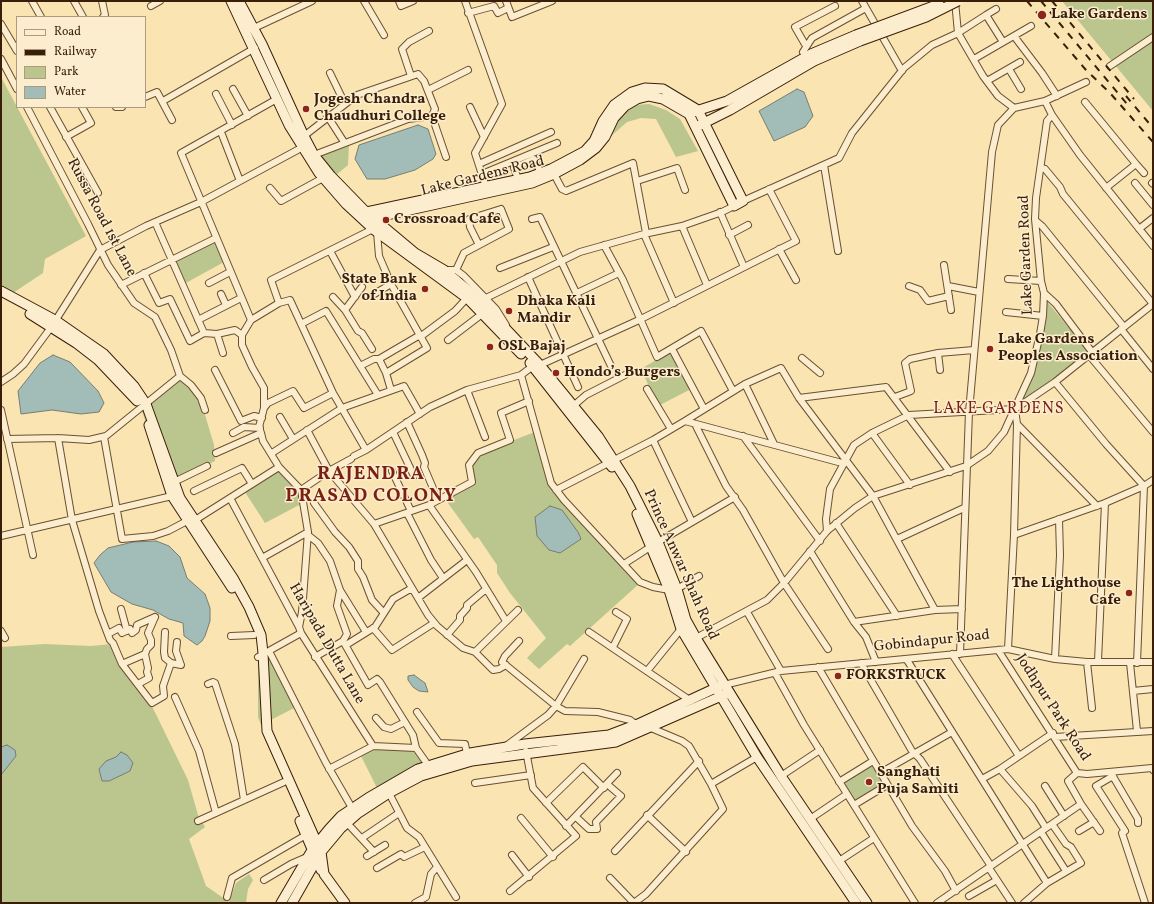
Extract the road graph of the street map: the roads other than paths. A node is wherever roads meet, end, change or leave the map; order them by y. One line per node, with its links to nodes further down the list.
1 (32, 1): 26 (street)
2 (74, 1): 27 (street)
3 (102, 1): 28 (street)
4 (160, 1): 19 (street)
5 (232, 1): 41 (main road, Prince Anwar Shah Road)
6 (239, 1): 31 (main road, Prince Anwar Shah Road)
7 (312, 1): 18 (street)
8 (364, 1): 34 (street)
9 (399, 1): 10 (street)
10 (413, 1)
11 (465, 1): 24 (street)
12 (506, 1): 21 (street)
13 (552, 1): 21 (street)
14 (862, 1): 22 (street)
15 (946, 1): 37 (main road, bridge)
16 (955, 1): 33 (street)
17 (958, 1): 37 (main road, bridge)
18 (304, 3): 31 (street)
19 (151, 6)
20 (835, 6): 39 (street)
21 (508, 8): 24 (street)
22 (866, 8): 39 (street); 49 (street)
23 (996, 9): 25 (street)
24 (468, 14): 85 (street)
25 (986, 15): 33 (street); 38 (street)
26 (40, 16)
27 (82, 16)
28 (104, 16)
29 (1, 24): 40 (street)
30 (1032, 26): 35 (street)
31 (254, 28): 41 (main road, Prince Anwar Shah Road)
32 (428, 31): 51 (street)
33 (958, 33): 44 (street); 49 (street)
34 (384, 35)
35 (1014, 36): 38 (street); 59 (street)
36 (1153, 37): 46 (street)
37 (858, 38): 42 (main road)
38 (1002, 42): 44 (street)
39 (806, 46): 42 (street)
40 (16, 49)
41 (258, 49): 61 (main road, Prince Anwar Shah Road); 62 (street); 83 (main road, Prince Anwar Shah Road)
42 (809, 56): 71 (main road); 78 (main road)
43 (1, 59): 54 (street)
44 (974, 59): 52 (street)
45 (1020, 62): 47 (street)
46 (1110, 66)
47 (1009, 69): 52 (street); 56 (street)
48 (468, 70): 57 (street)
49 (902, 71): 93 (street)
50 (330, 73): 65 (street)
51 (411, 76): 57 (street); 65 (street)
52 (987, 82): 70 (street)
53 (1086, 82): 59 (street)
54 (16, 87)
55 (233, 89): 74 (street)
56 (1021, 89)
57 (428, 90): 75 (street)
58 (216, 94): 79 (street)
59 (1057, 96): 63 (street)
60 (146, 97): 62 (street)
61 (277, 99): 74 (street); 88 (main road, Prince Anwar Shah Road)
62 (163, 101): 77 (street)
63 (1045, 101): 70 (street); 73 (street)
64 (1086, 102): 92 (street)
65 (345, 104): 76 (street)
66 (470, 107): 85 (street)
67 (28, 108): 132 (street, Russa Road 1st Lane)
68 (51, 108): 84 (street)
69 (83, 108): 84 (street)
70 (1014, 108): 157 (street)
71 (698, 110): 72 (main road); 78 (main road); 95 (main road, Lake Gardens Road)
72 (688, 114): 80 (main road, Lake Gardens Road); 98 (main road, Lake Gardens Road)
73 (1052, 115): 94 (street, Lake Garden Road); 105 (street)
74 (248, 116): 79 (street)
75 (432, 116): 86 (street); 90 (street)
76 (328, 117): 83 (street); 86 (street)
77 (172, 120)
78 (704, 122): 80 (main road); 110 (main road)
79 (232, 125): 81 (street)
80 (696, 128): 113 (main road, Lake Gardens Road)
81 (221, 132): 101 (street); 111 (street)
82 (551, 132): 91 (street)
83 (304, 136): 89 (main road, Prince Anwar Shah Road)
84 (66, 137): 109 (street)
85 (484, 137): 91 (street)
86 (344, 142): 89 (street)
87 (557, 142): 97 (street)
88 (302, 148): 99 (main road, Prince Anwar Shah Road); 101 (street)
89 (314, 155): 115 (main road, Prince Anwar Shah Road)
90 (446, 158)
91 (479, 164): 97 (street)
92 (1136, 164): 96 (street); 105 (street)
93 (824, 165): 107 (street); 134 (street)
94 (1041, 168): 118 (street, Lake Garden Road); 171 (street)
95 (541, 173): 100 (main road, Lake Gardens Road); 100 (street)
96 (1144, 173)
97 (482, 174): 106 (street)
98 (554, 174): 102 (street); 106 (main road, Lake Gardens Road)
99 (323, 178): 104 (street); 115 (main road, Prince Anwar Shah Road)
100 (518, 179): 106 (main road, Lake Gardens Road)
101 (240, 181): 111 (street)
102 (637, 181): 108 (street); 124 (street)
103 (1135, 183): 112 (street)
104 (270, 188)
105 (1106, 188): 122 (street)
106 (487, 189): 115 (main road, Lake Gardens Road)
107 (769, 189): 110 (street); 131 (street)
108 (685, 190)
109 (98, 193)
110 (742, 201): 113 (main road)
111 (201, 202): 119 (street); 126 (street)
112 (1153, 205)
113 (734, 206): 114 (street)
114 (720, 212): 121 (street); 125 (street)
115 (365, 216): 123 (main road, Prince Anwar Shah Road); 140 (main road, Prince Anwar Shah Road)
116 (1153, 218): 122 (street)
117 (532, 219): 130 (street)
118 (1036, 221): 148 (street, Lake Garden Road); 185 (street)
119 (156, 222): 132 (street); 135 (street)
120 (748, 225): 125 (street)
121 (682, 226): 124 (street); 151 (street)
122 (1138, 229): 129 (street)
123 (375, 231): 133 (street); 150 (street); 167 (main road, Prince Anwar Shah Road)
124 (645, 234): 128 (street); 170 (street)
125 (729, 235): 138 (street)
126 (216, 238): 135 (street); 142 (street)
127 (479, 244): 127 (street); 141 (street)
128 (604, 244): 136 (street); 144 (street)
129 (1153, 246)
130 (553, 247): 136 (street); 139 (street)
131 (780, 249): 138 (street); 147 (street)
132 (100, 250): 152 (street, Russa Road 1st Lane); 183 (street)
133 (330, 251): 164 (street); 169 (street)
134 (838, 251)
135 (171, 260): 143 (street); 180 (street)
136 (561, 262): 145 (street); 158 (street)
137 (944, 265): 154 (street)
138 (744, 267): 151 (street)
139 (500, 268)
140 (444, 270): 141 (street); 190 (main road, Prince Anwar Shah Road)
141 (456, 270): 168 (street)
142 (230, 272): 149 (street); 166 (street)
143 (144, 273): 152 (street); 186 (street)
144 (619, 273): 158 (street); 182 (street)
145 (528, 277): 168 (street); 198 (street)
146 (1008, 279): 148 (street)
147 (796, 280)
148 (1041, 281): 159 (street, Lake Garden Road)
149 (209, 284)
150 (391, 284): 161 (street); 189 (street)
151 (707, 285): 170 (street)
152 (121, 286): 212 (street, Russa Road 1st Lane)
153 (909, 286): 162 (street)
154 (948, 286): 157 (street); 162 (street)
155 (362, 287): 164 (street)
156 (1, 291): 183 (main road)
157 (979, 292): 195 (street)
158 (577, 293): 191 (street)
159 (1044, 293): 179 (street, Lake Garden Road); 199 (street)
160 (221, 294): 172 (street)
161 (371, 296)
162 (949, 296): 175 (street)
163 (333, 297): 173 (street)
164 (355, 297): 174 (street)
165 (1, 298): 183 (main road)
166 (241, 298): 172 (street); 181 (street)
167 (467, 298): 178 (main road, Prince Anwar Shah Road); 189 (street)
168 (486, 298): 190 (street)
169 (279, 303): 181 (street); 184 (street)
170 (674, 303): 182 (street)
171 (1153, 304): 185 (street)
172 (226, 305): 180 (street)
173 (339, 305): 174 (street); 176 (street)
174 (344, 310): 193 (street)
175 (951, 310)
176 (326, 311): 184 (street); 203 (street)
177 (1006, 312): 179 (street)
178 (482, 314): 192 (street); 202 (main road, Prince Anwar Shah Road)
179 (1042, 316): 231 (street, Lake Garden Road)
180 (198, 320): 186 (street)
181 (251, 320): 188 (street)
182 (639, 320): 191 (street); 194 (street)
183 (53, 323): 213 (street); 226 (main road)
184 (301, 324): 221 (street)
185 (1123, 328): 199 (street); 205 (street)
186 (204, 333): 187 (street)
187 (217, 334): 188 (street); 196 (street)
188 (242, 335): 228 (street)
189 (420, 336): 201 (street); 208 (street)
190 (513, 337): 202 (main road, Prince Anwar Shah Road)
191 (597, 338): 198 (street); 204 (street)
192 (448, 340)
193 (372, 349)
194 (672, 349): 220 (street); 230 (street)
195 (974, 350): 197 (street); 234 (street)
196 (223, 353)
197 (938, 353): 207 (street); 223 (street)
198 (562, 354): 202 (street); 216 (street)
199 (1091, 354): 214 (street); 248 (street)
200 (802, 358): 209 (street)
201 (379, 359): 203 (street); 208 (street)
202 (536, 365): 210 (street); 227 (main road, Prince Anwar Shah Road); 261 (main road, Prince Anwar Shah Road)
203 (360, 366): 222 (street)
204 (611, 366)
205 (1153, 369)
206 (215, 370): 238 (street)
207 (940, 370)
208 (386, 373): 218 (street)
209 (820, 373)
210 (521, 375): 219 (street); 225 (street)
211 (625, 375): 227 (street)
212 (180, 376): 226 (street); 233 (street)
213 (1, 382)
214 (1055, 382): 231 (street); 274 (street)
215 (745, 384): 220 (street); 224 (street); 257 (street)
216 (578, 387)
217 (647, 389): 243 (street)
218 (391, 390): 222 (street); 235 (street)
219 (467, 390): 235 (street); 252 (street)
220 (733, 391): 230 (street)
221 (333, 393): 228 (street); 229 (street)
222 (378, 395): 229 (street)
223 (895, 397): 224 (street); 236 (street)
224 (799, 398): 262 (street)
225 (528, 401): 276 (street); 282 (street)
226 (144, 405): 251 (street); 271 (main road); 278 (main road)
227 (572, 407): 261 (main road, Prince Anwar Shah Road)
228 (264, 408): 238 (street)
229 (342, 408): 245 (street); 258 (street)
230 (704, 409): 239 (street)
231 (1014, 409): 234 (street); 242 (street); 264 (street, Lake Garden Road)
232 (1, 410): 254 (street)
233 (205, 410)
234 (969, 412): 236 (street); 264 (street)
235 (420, 414): 240 (street)
236 (909, 415): 247 (street); 268 (street)
237 (280, 417): 255 (street)
238 (262, 418): 244 (street)
239 (685, 421): 241 (street); 243 (street)
240 (407, 422): 246 (street); 282 (street)
241 (695, 424): 250 (street); 280 (street)
242 (1018, 424): 286 (street); 299 (street)
243 (671, 429): 256 (street)
244 (260, 430): 249 (street); 259 (street); 260 (street)
245 (307, 430): 255 (street); 266 (street)
246 (393, 432): 258 (street); 269 (street)
247 (872, 432): 262 (street); 273 (street)
248 (1153, 432)
249 (233, 433)
250 (743, 436): 257 (street); 302 (street)
251 (104, 437): 253 (street); 288 (street)
252 (485, 437)
253 (58, 438): 254 (street); 291 (street)
254 (7, 439): 296 (street)
255 (293, 439): 260 (street)
256 (653, 440): 261 (street); 293 (street)
257 (774, 444): 262 (street)
258 (366, 450): 266 (street)
259 (216, 453)
260 (272, 453): 265 (street)
261 (611, 460): 276 (street); 303 (main road, Prince Anwar Shah Road)
262 (843, 462): 279 (street); 297 (street)
263 (207, 466): 271 (street)
264 (966, 466): 268 (street); 287 (street)
265 (279, 467): 272 (street); 275 (street)
266 (329, 471): 275 (street); 295 (street)
267 (392, 472): 289 (street)
268 (950, 472): 273 (street)
269 (414, 476)
270 (1153, 480): 274 (street)
271 (174, 482): 292 (main road)
272 (252, 484): 277 (street); 281 (street)
273 (910, 485): 279 (street)
274 (1144, 486): 284 (street); 364 (street)
275 (301, 490): 298 (street)
276 (556, 490): 308 (street)
277 (194, 491)
278 (172, 496): 288 (street); 292 (main road)
279 (873, 496): 294 (street); 301 (street)
280 (735, 497): 293 (street); 311 (street)
281 (230, 498): 292 (street); 306 (street, Haripada Dutta Lane)
282 (438, 500): 285 (street)
283 (314, 502): 321 (street)
284 (1105, 503): 286 (street); 358 (street)
285 (429, 505): 289 (street); 307 (street)
286 (1097, 506): 290 (street)
287 (964, 508): 301 (street); 318 (street)
288 (116, 509): 291 (street); 292 (street)
289 (409, 512): 295 (street); 310 (street)
290 (1059, 519): 299 (street); 356 (street)
291 (72, 520): 296 (street); 336 (street)
292 (191, 522): 337 (main road); 350 (main road)
293 (692, 522): 303 (street)
294 (836, 522): 297 (street); 324 (street)
295 (374, 524): 312 (street)
296 (27, 531): 300 (street); 305 (street)
297 (827, 531): 302 (street)
298 (308, 534): 306 (street); 315 (street); 331 (street)
299 (1014, 535): 347 (street)
300 (1, 536)
301 (897, 539): 320 (street)
302 (820, 541): 304 (street)
303 (655, 544): 308 (street); 314 (main road, Prince Anwar Shah Road)
304 (810, 551): 311 (street); 327 (street)
305 (33, 555)
306 (262, 558): 331 (street, Haripada Dutta Lane)
307 (467, 560): 310 (street); 313 (street)
308 (624, 564): 314 (street)
309 (699, 576): 314 (street)
310 (443, 578): 316 (street)
311 (784, 583): 323 (street); 346 (street)
312 (412, 588): 316 (street); 321 (street)
313 (486, 589): 325 (street); 338 (street)
314 (673, 589): 329 (main road, Prince Anwar Shah Road); 341 (main road, Prince Anwar Shah Road)
315 (340, 590): 334 (street); 344 (street)
316 (418, 598): 326 (street)
317 (121, 609): 330 (street)
318 (962, 609): 320 (street); 353 (street)
319 (518, 610): 325 (street)
320 (935, 610): 324 (street)
321 (383, 612): 328 (street)
322 (616, 612): 345 (street)
323 (747, 612): 341 (street); 369 (street)
324 (897, 616): 327 (street)
325 (506, 621): 349 (street)
326 (434, 622): 328 (street); 338 (street)
327 (854, 622): 359 (street)
328 (373, 628): 334 (street)
329 (681, 629): 368 (street); 373 (main road, Prince Anwar Shah Road)
330 (127, 630): 336 (street); 351 (street)
331 (300, 630): 350 (street); 354 (street, Haripada Dutta Lane)
332 (1, 631): 340 (street)
333 (165, 632): 362 (street)
334 (366, 632): 344 (street)
335 (589, 632): 345 (street)
336 (108, 634): 365 (street)
337 (254, 635): 339 (street); 350 (main road)
338 (447, 635): 349 (street)
339 (231, 636)
340 (5, 638)
341 (696, 638): 373 (main road, Prince Anwar Shah Road)
342 (519, 641): 366 (street)
343 (177, 642): 362 (street)
344 (345, 642): 354 (street); 381 (street)
345 (613, 647): 368 (street)
346 (828, 649)
347 (1008, 649): 348 (street, Gobindapur Road); 356 (street, Gobindapur Road)
348 (998, 650): 353 (street, Gobindapur Road); 387 (street, Jodhpur Park Road)
349 (475, 652): 366 (street)
350 (263, 653): 400 (street); 410 (main road); 448 (main road)
351 (145, 654): 365 (street); 370 (street)
352 (952, 654): 353 (street, Gobindapur Road); 357 (street, Gobindapur Road); 395 (street)
353 (960, 654)
354 (315, 657): 388 (street, Haripada Dutta Lane)
355 (584, 659): 377 (street)
356 (1055, 659): 360 (street, Gobindapur Road)
357 (907, 660): 359 (street, Gobindapur Road); 386 (street)
358 (1098, 661): 360 (street, Gobindapur Road); 364 (street, Gobindapur Road)
359 (876, 662): 363 (street, Gobindapur Road)
360 (1087, 662): 378 (street)
361 (1153, 662): 364 (street, Gobindapur Road)
362 (171, 663): 370 (street)
363 (861, 663): 367 (street, Gobindapur Road); 394 (street)
364 (1133, 663): 374 (street)
365 (122, 664): 370 (street)
366 (506, 665): 377 (street)
367 (818, 667): 369 (street, Gobindapur Road); 398 (street)
368 (648, 671): 376 (street)
369 (778, 672): 373 (street, Gobindapur Road); 392 (street)
370 (138, 684)
371 (208, 684): 419 (street)
372 (1153, 689): 374 (street)
373 (722, 690): 376 (main road); 383 (main road); 396 (main road, Prince Anwar Shah Road); 408 (main road, Prince Anwar Shah Road)
374 (1133, 691): 385 (street)
375 (175, 697): 425 (street)
376 (691, 701): 382 (main road)
377 (556, 706): 382 (street); 390 (street)
378 (1092, 708)
379 (417, 712): 393 (street)
380 (376, 718): 381 (street)
381 (405, 722): 389 (street)
382 (640, 728): 383 (main road); 391 (main road)
383 (651, 728): 397 (street)
384 (1153, 730): 385 (street)
385 (1137, 731): 387 (street)
386 (952, 732): 394 (street); 409 (street)
387 (1054, 735): 395 (street); 403 (street, Jodhpur Park Road)
388 (373, 746): 389 (street); 400 (street)
389 (416, 748): 399 (street)
390 (503, 748): 391 (main road); 393 (main road)
391 (526, 749): 407 (street); 417 (main road)
392 (820, 750): 408 (street); 411 (street)
393 (467, 754): 399 (main road)
394 (916, 754): 405 (street); 456 (street)
395 (1019, 756): 401 (street)
396 (757, 757): 413 (street); 422 (main road, Prince Anwar Shah Road)
397 (699, 761): 413 (street); 427 (street)
398 (873, 761): 405 (street); 411 (street)
399 (428, 765): 424 (main road)
400 (329, 769): 424 (street)
401 (1000, 769): 409 (street); 438 (street)
402 (1153, 770): 406 (street, Jodhpur Park Road)
403 (1077, 772): 406 (street, Jodhpur Park Road); 421 (street)
404 (617, 773): 415 (street)
405 (880, 773): 414 (street)
406 (1112, 774): 435 (street); 480 (street)
407 (531, 775): 412 (street); 420 (street)
408 (781, 776): 422 (main road, Prince Anwar Shah Road)
409 (982, 779): 445 (street)
410 (284, 782): 419 (street); 441 (main road)
411 (839, 782): 418 (street)
412 (475, 783)
413 (711, 784): 450 (street)
414 (887, 785): 423 (street); 465 (street)
415 (605, 786): 420 (street); 429 (street); 429 (street)
416 (1045, 786): 428 (street)
417 (389, 793): 426 (street); 434 (main road)
418 (847, 794): 423 (street); 431 (street)
419 (244, 800): 425 (street)
420 (546, 803): 437 (street)
421 (1081, 804): 428 (street); 433 (street)
422 (795, 805): 431 (main road, Prince Anwar Shah Road); 474 (main road, Prince Anwar Shah Road)
423 (854, 805): 443 (street)
424 (352, 808): 448 (main road)
425 (216, 813): 432 (street)
426 (399, 813): 442 (street); 446 (street)
427 (648, 815): 447 (street); 450 (street)
428 (1064, 816): 436 (street)
429 (576, 817): 437 (street)
430 (521, 818): 453 (street)
431 (810, 819): 454 (main road, Prince Anwar Shah Road)
432 (198, 822)
433 (1094, 822): 439 (street); 440 (street)
434 (347, 823): 442 (street); 448 (main road)
435 (1138, 823)
436 (1052, 824): 438 (street); 458 (street)
437 (566, 826): 453 (street)
438 (1044, 830): 445 (street); 458 (street)
439 (1079, 831)
440 (1100, 831)
441 (306, 835): 448 (main road); 467 (street)
442 (362, 838): 449 (street)
443 (874, 838): 454 (street); 476 (street)
444 (385, 845): 449 (street)
445 (1022, 846): 456 (street); 463 (street)
446 (425, 847): 455 (street); 457 (street)
447 (615, 851)
448 (314, 852): 461 (street); 470 (main road); 471 (main road); 472 (main road)
449 (374, 852): 452 (street)
450 (686, 852): 473 (street)
451 (512, 855): 459 (street)
452 (367, 856)
453 (553, 857): 459 (street)
454 (838, 861): 475 (main road, Prince Anwar Shah Road)
455 (437, 867): 468 (street); 469 (street)
456 (990, 867): 462 (street); 465 (street)
457 (377, 868)
458 (1066, 871): 463 (street)
459 (529, 877): 464 (street)
460 (610, 878): 473 (street)
461 (264, 880)
462 (997, 880): 466 (street); 478 (street)
463 (1047, 883): 479 (street)
464 (510, 891)
465 (956, 891): 477 (street)
466 (970, 896)
467 (227, 897)
468 (456, 897)
469 (419, 902)
470 (281, 903)
471 (292, 903)
472 (345, 903)
473 (634, 903)
474 (856, 903)
475 (867, 903)
476 (915, 903)
477 (937, 903)
478 (1012, 903)
479 (1024, 903)
480 (1145, 903)

